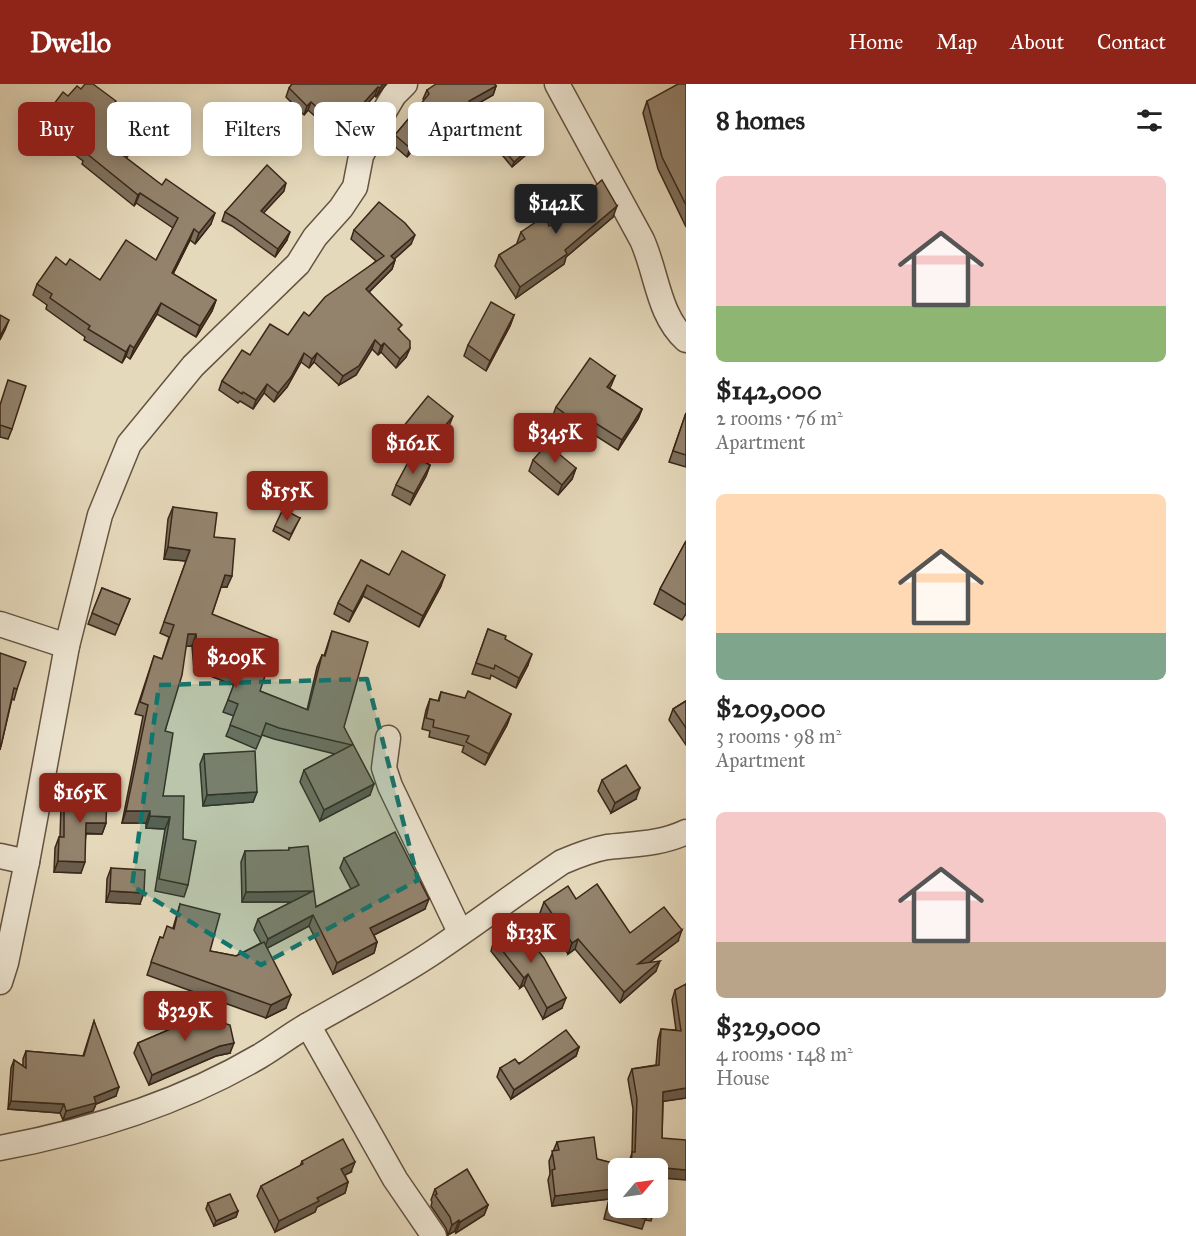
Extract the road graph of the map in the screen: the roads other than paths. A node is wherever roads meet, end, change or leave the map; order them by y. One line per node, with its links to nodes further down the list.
1 (405, 84): 5 (street)
2 (557, 84): 3 (street)
3 (686, 340)
4 (0, 624): 5 (street)
5 (67, 646): 9 (street)
6 (388, 738): 10 (street)
7 (686, 832): 10 (street)
8 (0, 856): 9 (street)
9 (27, 862): 11 (street)
10 (460, 932): 12 (street)
11 (0, 982)
12 (308, 1025): 13 (street); 14 (street)
13 (0, 1148)
14 (434, 1236)

